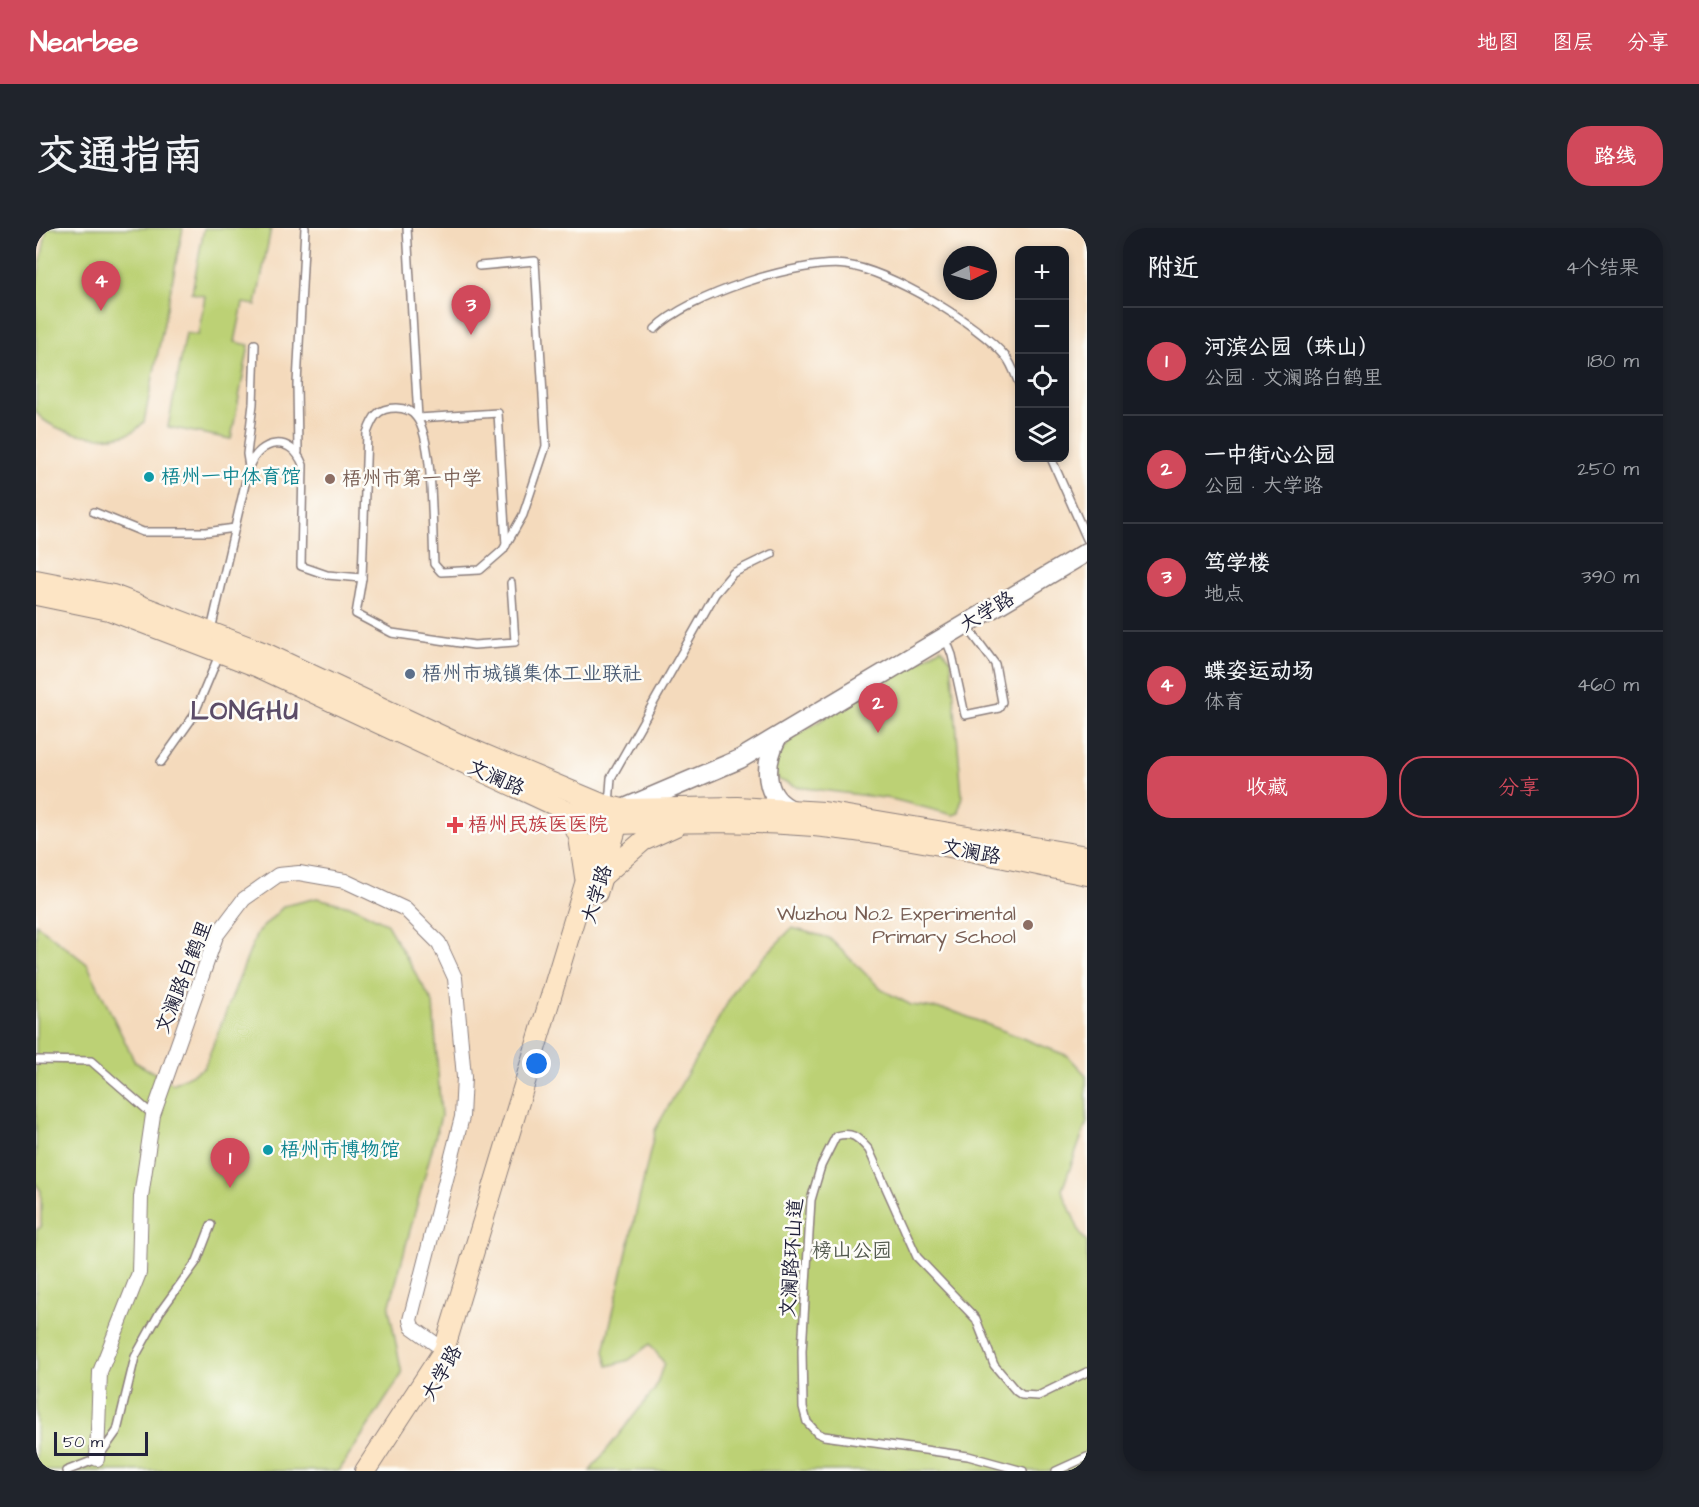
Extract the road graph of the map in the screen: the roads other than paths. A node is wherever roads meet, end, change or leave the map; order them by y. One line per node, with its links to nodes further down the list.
1 (305, 228): 8 (lane)
2 (407, 228): 7 (lane)
3 (479, 266): 14 (lane)
4 (655, 328): 6 (lane)
5 (255, 344): 10 (lane)
6 (1015, 375)
7 (418, 418): 14 (lane); 14 (lane); 17 (lane)
8 (298, 452): 10 (lane); 17 (lane)
9 (1053, 462): 13 (lane)
10 (249, 468): 12 (lane)
11 (94, 512): 12 (lane)
12 (235, 528): 22 (lane)
13 (1087, 539)
14 (506, 546)
15 (1087, 552): 21 (street, 大学路)
16 (772, 554): 29 (lane)
17 (362, 578): 19 (lane)
18 (36, 580): 22 (main road, 文澜路)
19 (511, 583)
20 (36, 596): 24 (main road, 文澜路)
21 (966, 625): 23 (street, 大学路); 23 (lane)
22 (210, 632): 29 (main road, 文澜路)
23 (945, 637): 25 (street, 大学路)
24 (220, 652): 26 (lane); 28 (main road, 文澜路)
25 (777, 738): 27 (street); 29 (street, 大学路)
26 (161, 762)
27 (793, 810): 29 (main road, 文澜路); 31 (main road, 文澜路)
28 (567, 811): 29 (main road, 文澜路); 33 (main road)
29 (613, 815): 30 (main road, 文澜路); 33 (main road, 大学路)
30 (685, 822): 32 (main road, 文澜路); 33 (main road)
31 (1087, 856)
32 (1087, 875)
33 (594, 880): 37 (main road, 大学路); 43 (main road, 大学路)
34 (36, 1060): 35 (lane)
35 (153, 1115): 37 (street, 文澜路白鹤里); 40 (street, 文澜路白鹤里)
36 (211, 1225): 40 (lane)
37 (444, 1350): 42 (main road, 大学路)
38 (1087, 1372): 44 (lane, 文澜路环山道)
39 (1087, 1457): 45 (lane)
40 (97, 1459): 41 (lane)
41 (66, 1471)
42 (365, 1471)
43 (379, 1471)
44 (1023, 1471)
45 (1056, 1471)

